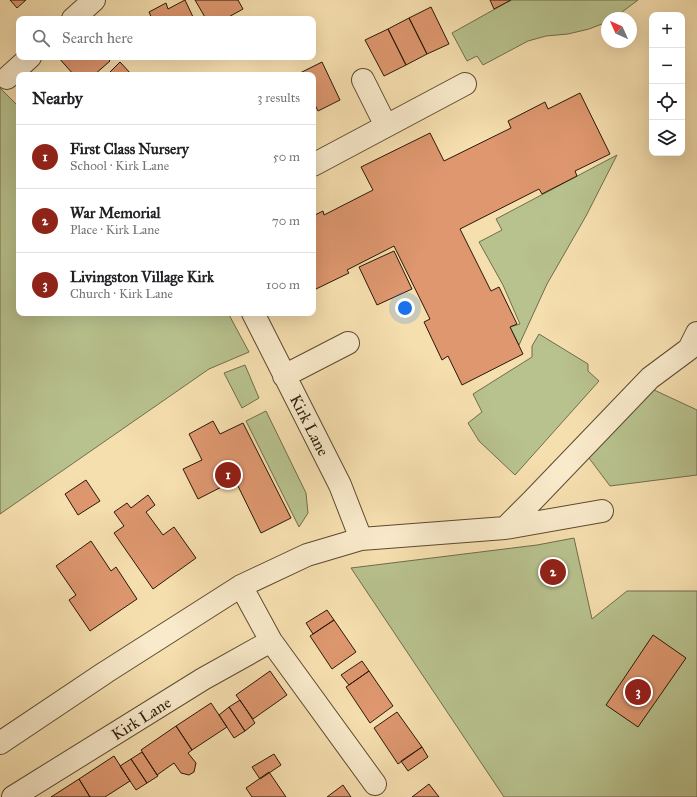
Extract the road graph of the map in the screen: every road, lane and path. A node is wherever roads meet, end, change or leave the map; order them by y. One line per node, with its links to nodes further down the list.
1 (94, 0): 2 (street)
2 (76, 16)
3 (27, 60): 4 (street)
4 (9, 79)
5 (363, 80): 7 (street)
6 (465, 84): 7 (street)
7 (386, 126): 8 (street)
8 (316, 163)
9 (254, 316): 12 (street, Kirk Lane)
10 (697, 333): 14 (street)
11 (348, 343): 12 (street)
12 (284, 376): 15 (street, Kirk Lane)
13 (602, 510): 14 (street)
14 (505, 528): 15 (street)
15 (361, 539): 16 (street)
16 (241, 586): 17 (street); 18 (street)
17 (271, 640): 19 (street); 20 (street, Kirk Lane)
18 (0, 743)
19 (375, 784)
20 (13, 797)

